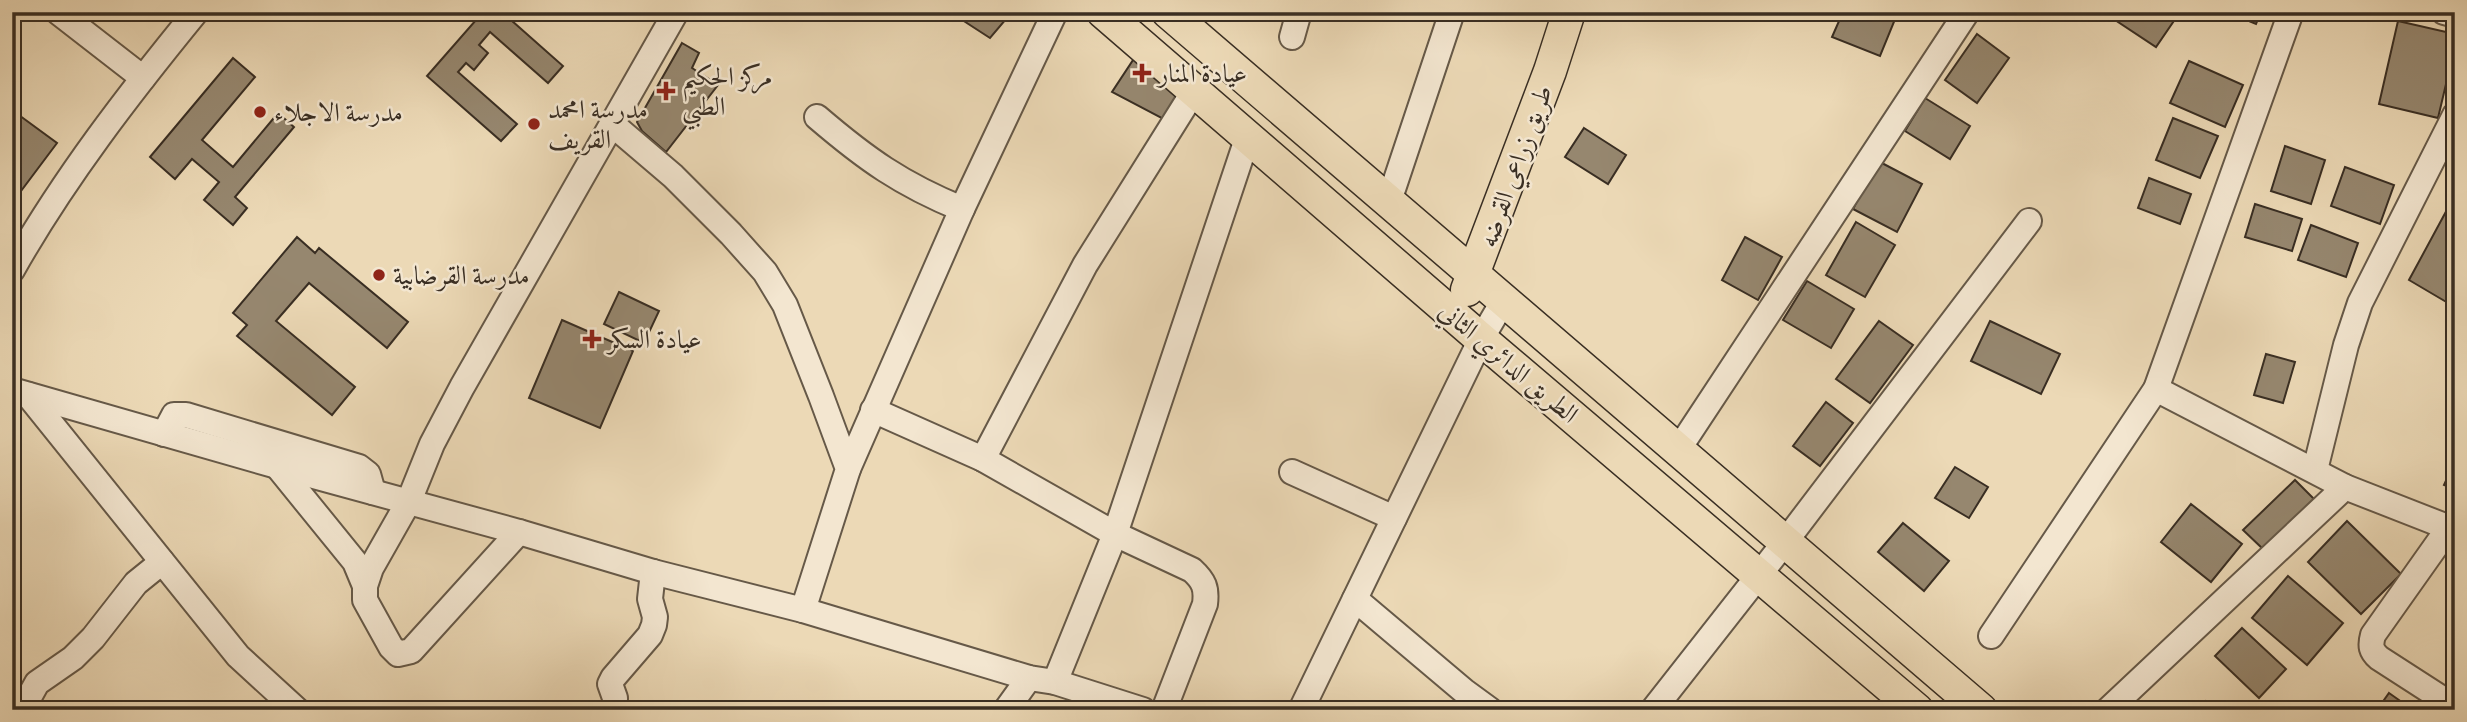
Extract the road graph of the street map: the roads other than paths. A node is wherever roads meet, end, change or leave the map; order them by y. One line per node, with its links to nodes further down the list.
1 (58, 12): 15 (street)
2 (195, 12): 15 (street)
3 (676, 12): 19 (street)
4 (1055, 12): 22 (street)
5 (1103, 12): 16 (main road, الطريق الدائري الثاني)
6 (1168, 12): 21 (main road, الطريق الدائري الثاني)
7 (1299, 12): 14 (street)
8 (1452, 12): 21 (street)
9 (1569, 12): 26 (main road, طريق زراعي القرضه)
10 (1967, 12): 34 (street)
11 (2291, 12): 30 (street)
12 (2444, 12): 13 (street)
13 (2455, 15)
14 (1292, 37)
15 (143, 78): 24 (street)
16 (1194, 91): 20 (main road, الطريق الدائري الثاني); 35 (street)
17 (2455, 115): 38 (street)
18 (817, 117): 22 (street)
19 (612, 124): 37 (street); 42 (street)
20 (1248, 136): 28 (main road, الطريق الدائري الثاني); 46 (street)
21 (1389, 201): 26 (main road, الطريق الدائري الثاني)
22 (961, 209): 32 (street)
23 (2029, 221): 47 (street)
24 (20, 239): 25 (street)
25 (12, 271)
26 (1475, 274): 27 (main road, الطريق الدائري الثاني); 28 (main road, طريق زراعي القرضه)
27 (1504, 300): 29 (street); 34 (main road, الطريق الدائري الثاني)
28 (1455, 317): 29 (main road, الطريق الدائري الثاني)
29 (1481, 339): 43 (street); 50 (main road, الطريق الدائري الثاني)
30 (2156, 389): 38 (street); 54 (street)
31 (20, 393): 33 (street); 48 (street)
32 (873, 410): 35 (street); 37 (street)
33 (164, 434): 36 (street); 41 (street)
34 (1678, 450): 47 (main road, الطريق الدائري الثاني)
35 (983, 459): 46 (street)
36 (277, 466): 41 (street); 51 (street)
37 (848, 469): 53 (street)
38 (2315, 470): 40 (street)
39 (1292, 472): 43 (street)
40 (2345, 487): 44 (street); 69 (street)
41 (373, 492): 42 (street)
42 (409, 501): 45 (street); 51 (street)
43 (1394, 518): 52 (street)
44 (2451, 530): 58 (street)
45 (519, 531): 49 (street); 51 (street)
46 (1115, 534): 56 (street); 63 (street)
47 (1785, 542): 50 (street); 68 (main road, الطريق الدائري الثاني)
48 (162, 562): 59 (street); 60 (street)
49 (653, 572): 53 (street); 57 (street)
50 (1759, 575): 66 (street); 67 (main road, الطريق الدائري الثاني)
51 (365, 586)
52 (1355, 599): 64 (street); 65 (street)
53 (803, 610): 55 (street)
54 (1991, 636)
55 (1029, 678): 56 (street); 61 (street)
56 (1055, 682): 62 (street)
57 (615, 698)
58 (2455, 707)
59 (22, 710)
60 (297, 710)
61 (1006, 710)
62 (1143, 710)
63 (1164, 710)
64 (1301, 710)
65 (1490, 710)
66 (1653, 710)
67 (1917, 710)
68 (1982, 710)
69 (2108, 710)

